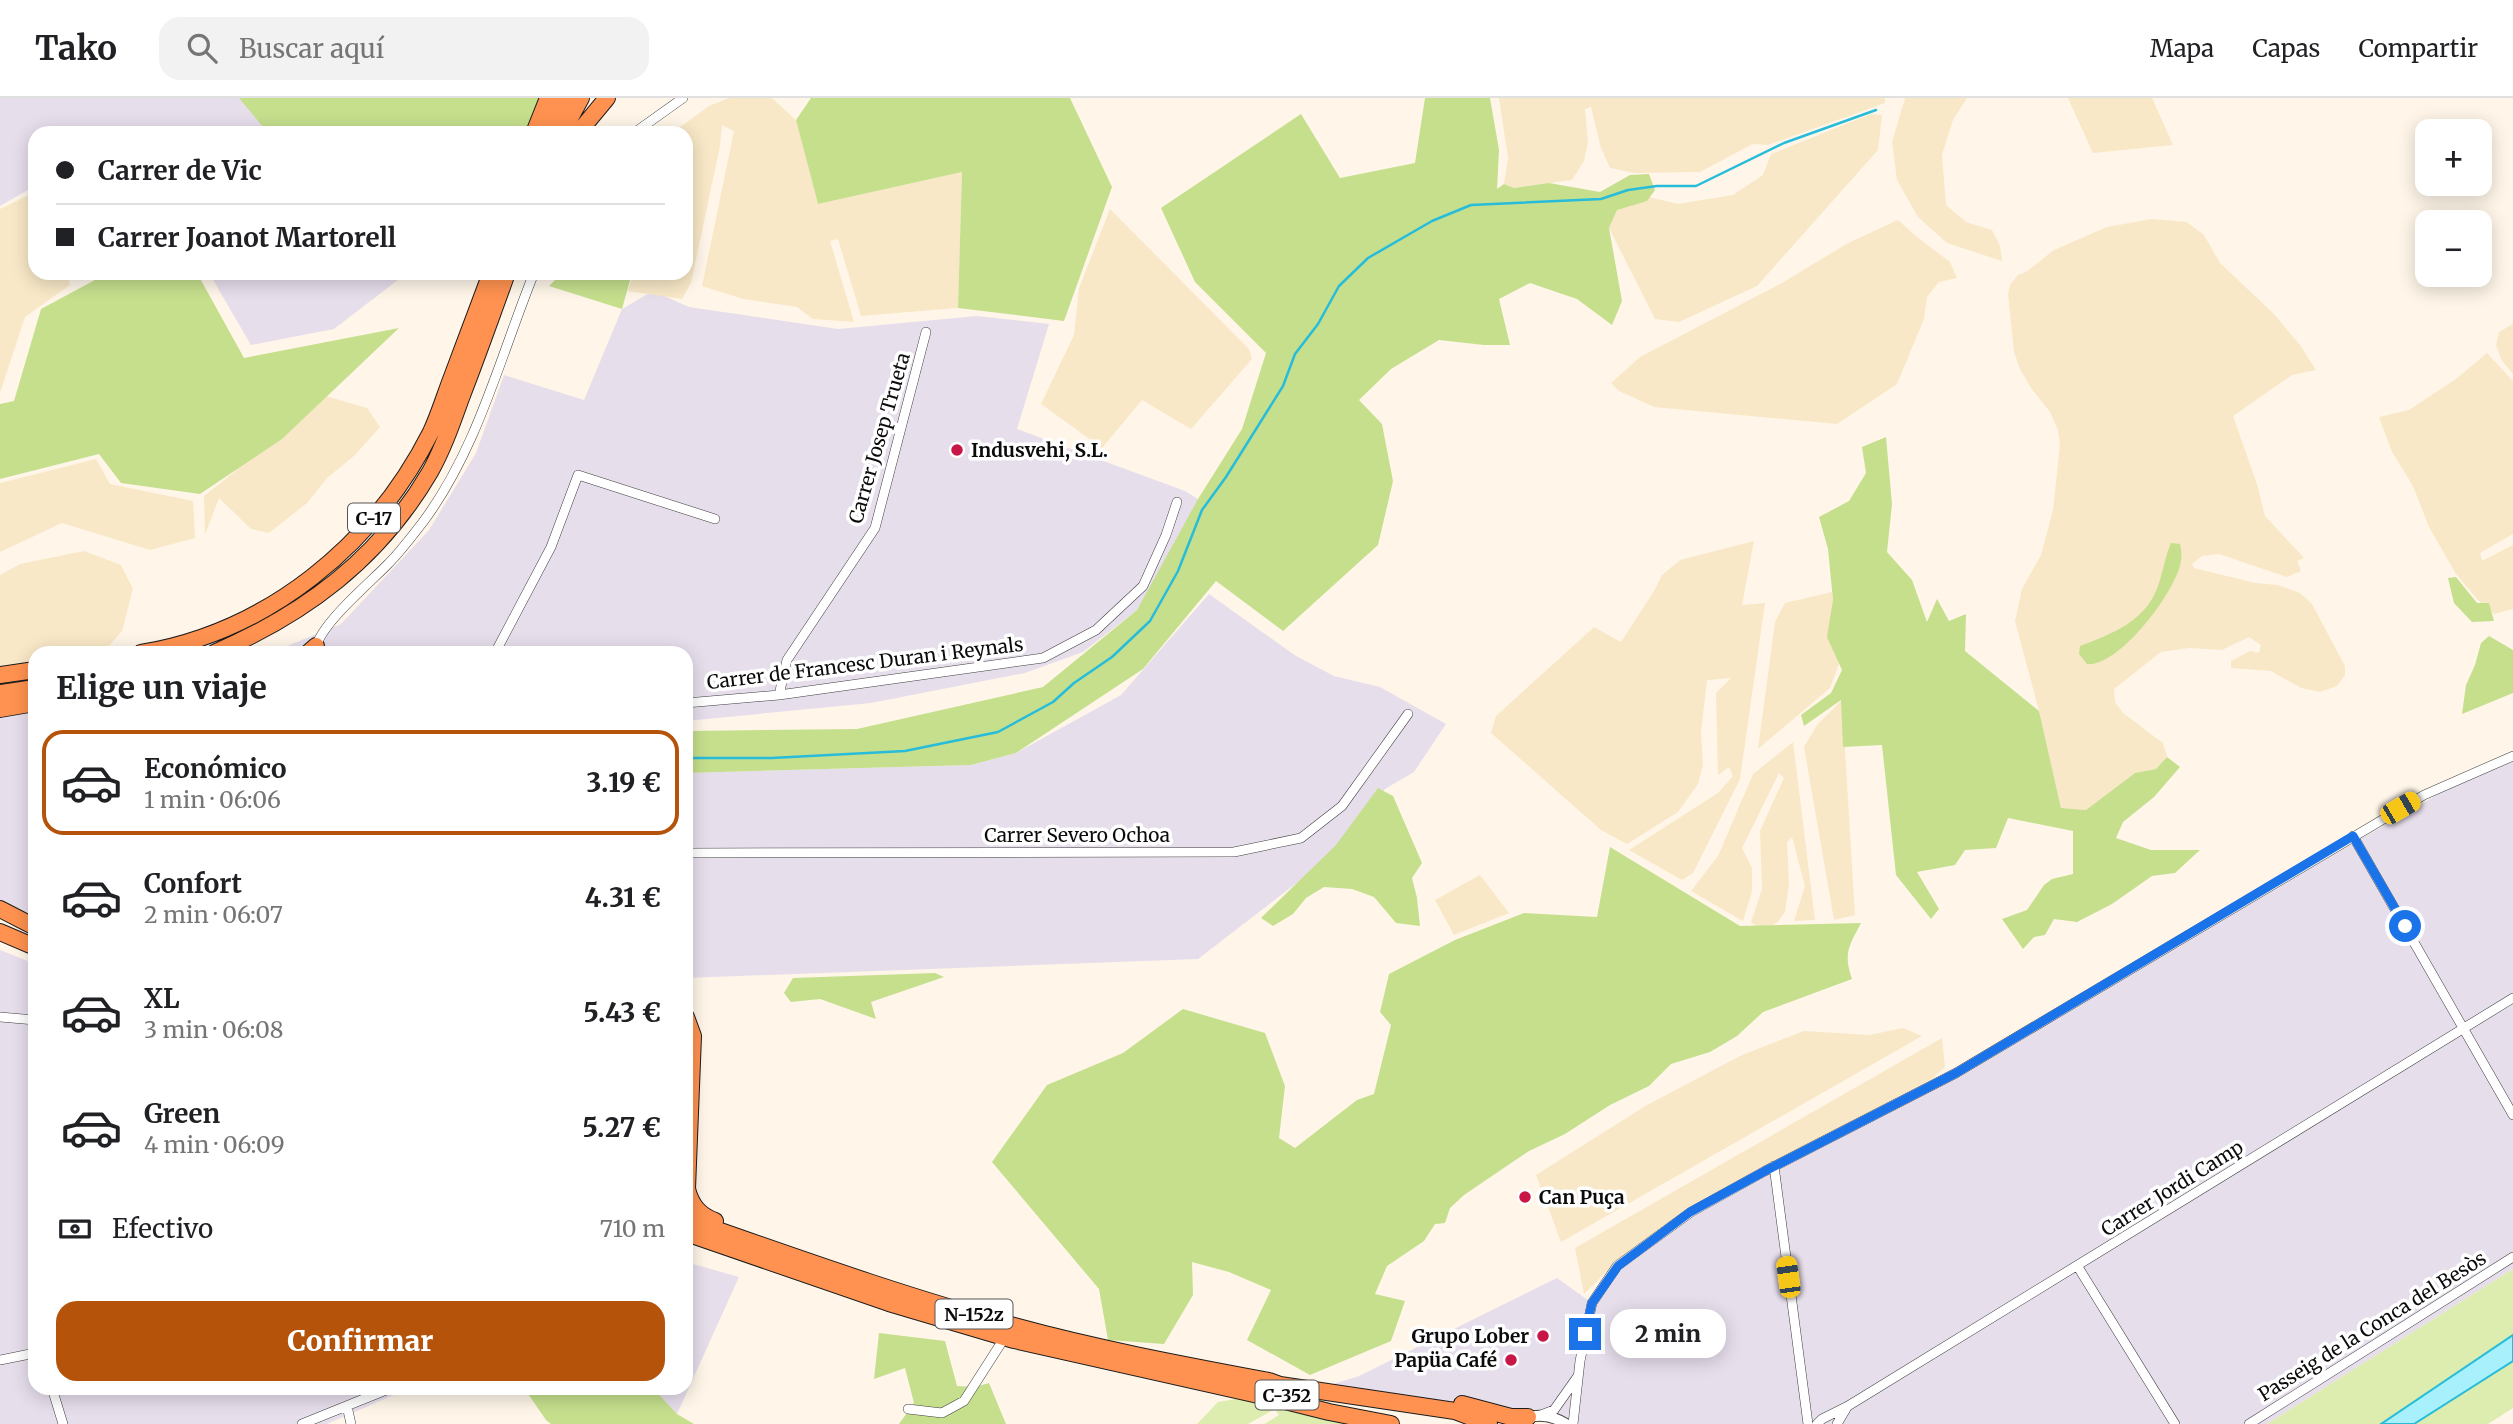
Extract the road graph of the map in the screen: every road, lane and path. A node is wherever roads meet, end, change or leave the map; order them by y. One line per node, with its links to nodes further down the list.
1 (548, 98): 6 (highway)
2 (564, 98): 7 (highway)
3 (581, 98): 8 (highway)
4 (607, 98): 9 (highway)
5 (683, 98): 10 (street)
6 (537, 126)
7 (550, 126)
8 (566, 126)
9 (584, 126)
10 (644, 126)
11 (488, 280): 19 (highway, C-17)
12 (504, 280): 16 (highway, C-17)
13 (512, 280): 16 (highway)
14 (531, 280): 21 (street)
15 (926, 332): 27 (street, Carrer Josep Trueta)
16 (473, 367): 20 (highway, C-17)
17 (1177, 502): 27 (street, Carrer de Francesc Duran i Reynals)
18 (715, 519): 22 (street)
19 (169, 646)
20 (229, 646)
21 (315, 646)
22 (499, 646)
23 (28, 671): 24 (highway)
24 (0, 675)
25 (28, 689): 26 (highway)
26 (0, 693)
27 (779, 695): 28 (street, Carrer de Francesc Duran i Reynals)
28 (693, 702)
29 (28, 704): 30 (highway)
30 (0, 709)
31 (1408, 714): 34 (street, Carrer Severo Ochoa)
32 (2513, 756): 33 (street)
33 (2353, 836): 46 (street); 48 (street)
34 (693, 853)
35 (0, 909): 37 (highway)
36 (0, 915): 38 (highway)
37 (28, 925)
38 (28, 926)
39 (0, 932): 41 (highway)
40 (0, 940): 42 (highway)
41 (28, 944)
42 (28, 952)
43 (2513, 998): 46 (street, Carrer Jordi Camp)
44 (0, 1017): 45 (street)
45 (28, 1019)
46 (2464, 1029): 47 (street); 54 (street, Carrer Jordi Camp)
47 (2513, 1115)
48 (1774, 1166): 58 (street); 75 (street)
49 (693, 1205): 52 (highway)
50 (693, 1221): 52 (highway, N-152z)
51 (693, 1235): 55 (highway, N-152z)
52 (776, 1251): 60 (highway, N-152z)
53 (2513, 1257): 79 (street, Passeig de la Conca del Besòs)
54 (2078, 1267): 64 (street, Carrer Jordi Camp); 78 (street)
55 (1005, 1337): 59 (highway, N-152z); 65 (street)
56 (28, 1354): 57 (street)
57 (0, 1360)
58 (1579, 1375): 67 (street); 74 (street)
59 (1185, 1378): 66 (highway, C-352)
60 (1269, 1381): 66 (highway, C-352); 67 (highway, N-152z)
61 (54, 1395): 68 (street)
62 (374, 1395): 63 (street)
63 (347, 1406): 69 (street); 70 (street)
64 (1848, 1406): 76 (street, Carrer Jordi Camp); 77 (street, Carrer Jordi Camp)
65 (908, 1409)
66 (1391, 1412): 71 (highway, C-352); 72 (highway, C-352)
67 (1528, 1419): 73 (street, N-152z)
68 (63, 1424)
69 (302, 1424)
70 (351, 1424)
71 (1462, 1424)
72 (1489, 1424)
73 (1566, 1424)
74 (1573, 1424)
75 (1808, 1424)
76 (1817, 1424)
77 (1837, 1424)
78 (2175, 1424)
79 (2249, 1424)

